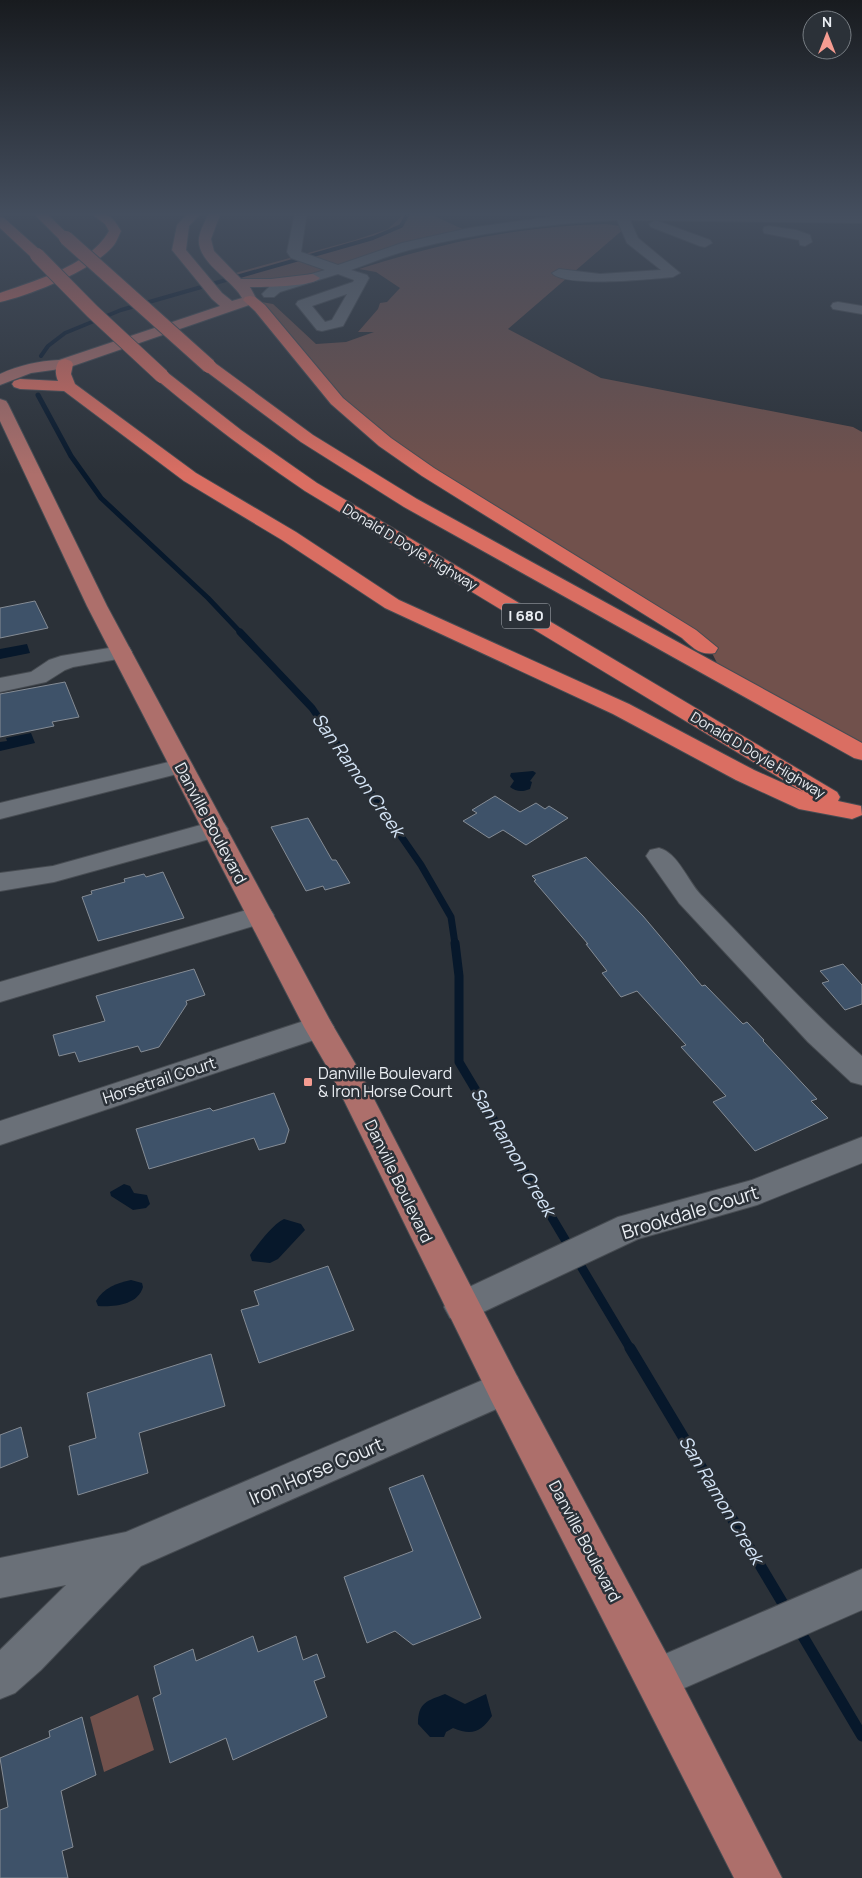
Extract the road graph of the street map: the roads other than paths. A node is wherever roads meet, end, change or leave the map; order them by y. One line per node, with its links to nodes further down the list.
1 (81, 300): 18 (highway, Donald D Doyle Highway / I 680, bridge)
2 (135, 300): 12 (highway, I 680, bridge)
3 (221, 300): 6 (main road)
4 (250, 300): 6 (main road); 12 (highway)
5 (838, 306): 7 (street)
6 (230, 307): 8 (main road)
7 (862, 310)
8 (65, 372): 9 (highway); 18 (highway)
9 (4, 395): 10 (main road, Danville Boulevard)
10 (121, 652): 11 (street); 16 (main road, Danville Boulevard)
11 (69, 661): 13 (street); 14 (street)
12 (722, 673): 15 (highway, I 680)
13 (0, 674)
14 (0, 686)
15 (862, 753)
16 (181, 766): 17 (street); 19 (main road, Danville Boulevard)
17 (0, 811)
18 (857, 814)
19 (215, 829): 21 (street); 22 (main road, Danville Boulevard)
20 (659, 856): 25 (street)
21 (0, 882)
22 (260, 914): 23 (street); 24 (main road, Danville Boulevard)
23 (0, 992)
24 (319, 1027): 26 (street, Horsetrail Court); 28 (main road, Danville Boulevard)
25 (862, 1074)
26 (0, 1133)
27 (862, 1150): 28 (street, Brookdale Court)
28 (462, 1308): 29 (main road, Danville Boulevard)
29 (504, 1388): 30 (street, Iron Horse Court); 34 (main road, Danville Boulevard)
30 (127, 1552): 31 (street, Iron Horse Court); 33 (street, Iron Horse Court)
31 (0, 1578)
32 (862, 1590): 34 (street)
33 (0, 1678)
34 (657, 1678): 35 (main road, Danville Boulevard)
35 (759, 1878)

